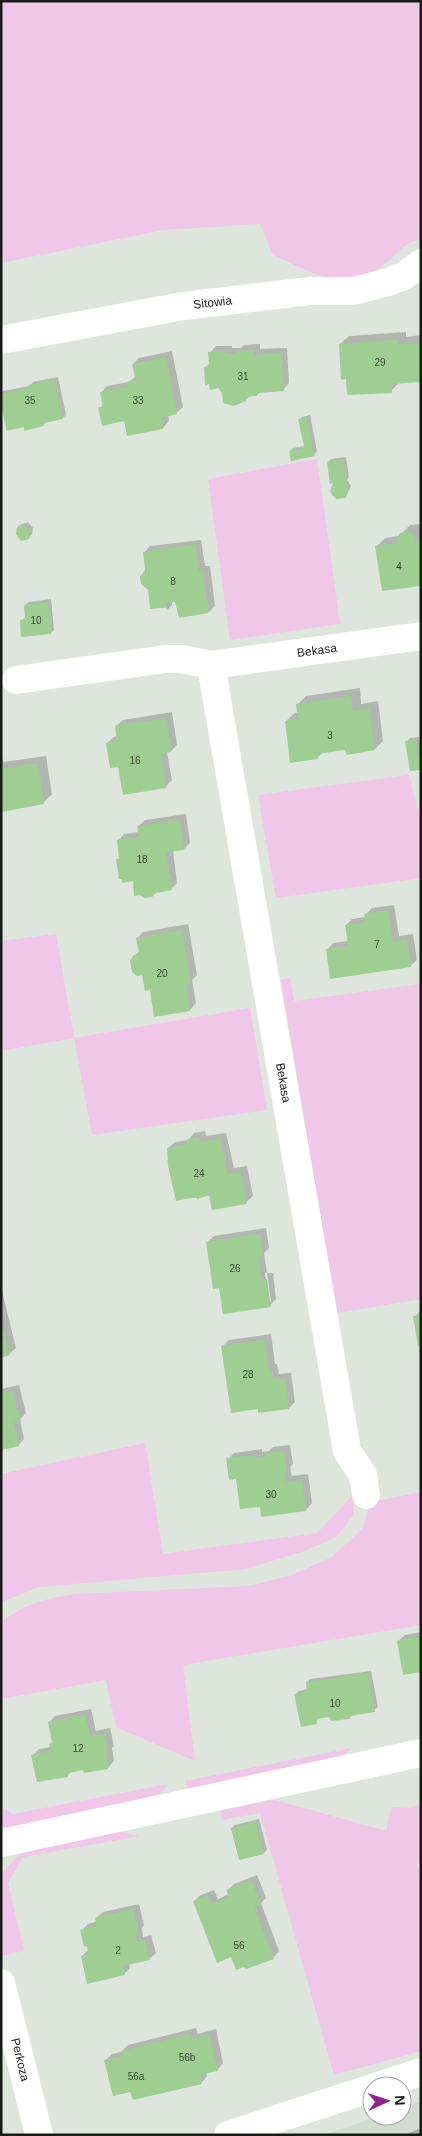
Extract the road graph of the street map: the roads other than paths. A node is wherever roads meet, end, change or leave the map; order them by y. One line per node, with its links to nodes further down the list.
1 (421, 263): 2 (street, Sitowia)
2 (1, 340)
3 (421, 636): 4 (street, Bekasa)
4 (211, 665): 5 (street, Bekasa); 6 (street, Bekasa)
5 (16, 680)
6 (366, 1495)
7 (421, 1753): 8 (street)
8 (1, 1843)
9 (1, 1983): 13 (street, Perkoza)
10 (421, 2072): 11 (street)
11 (409, 2076)
12 (362, 2091): 14 (street)
13 (39, 2135)
14 (228, 2135)

